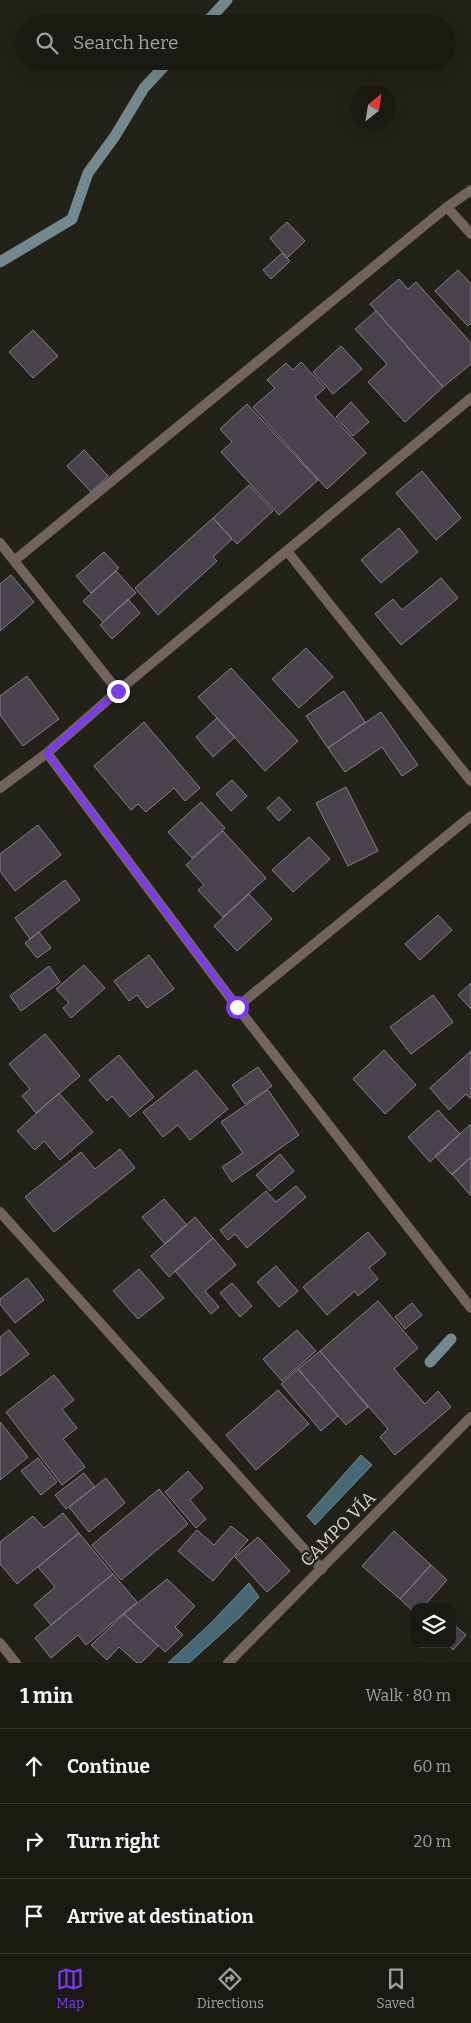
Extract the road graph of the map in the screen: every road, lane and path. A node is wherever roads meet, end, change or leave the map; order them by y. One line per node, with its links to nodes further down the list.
1 (471, 190): 2 (street)
2 (447, 207): 3 (street); 7 (street)
3 (471, 234)
4 (471, 398): 6 (street)
5 (0, 543): 7 (street)
6 (287, 551): 8 (street); 10 (street)
7 (15, 560): 8 (street)
8 (118, 691): 9 (street)
9 (47, 753): 11 (street); 13 (street)
10 (471, 780)
11 (0, 788)
12 (471, 816): 13 (street)
13 (237, 1007): 15 (street)
14 (0, 1212): 17 (street)
15 (471, 1308)
16 (471, 1417): 17 (street, CAMPO VÍA)
17 (322, 1569): 20 (street, CAMPO VÍA)
18 (0, 1643): 19 (street)
19 (16, 1663)
20 (228, 1663)

